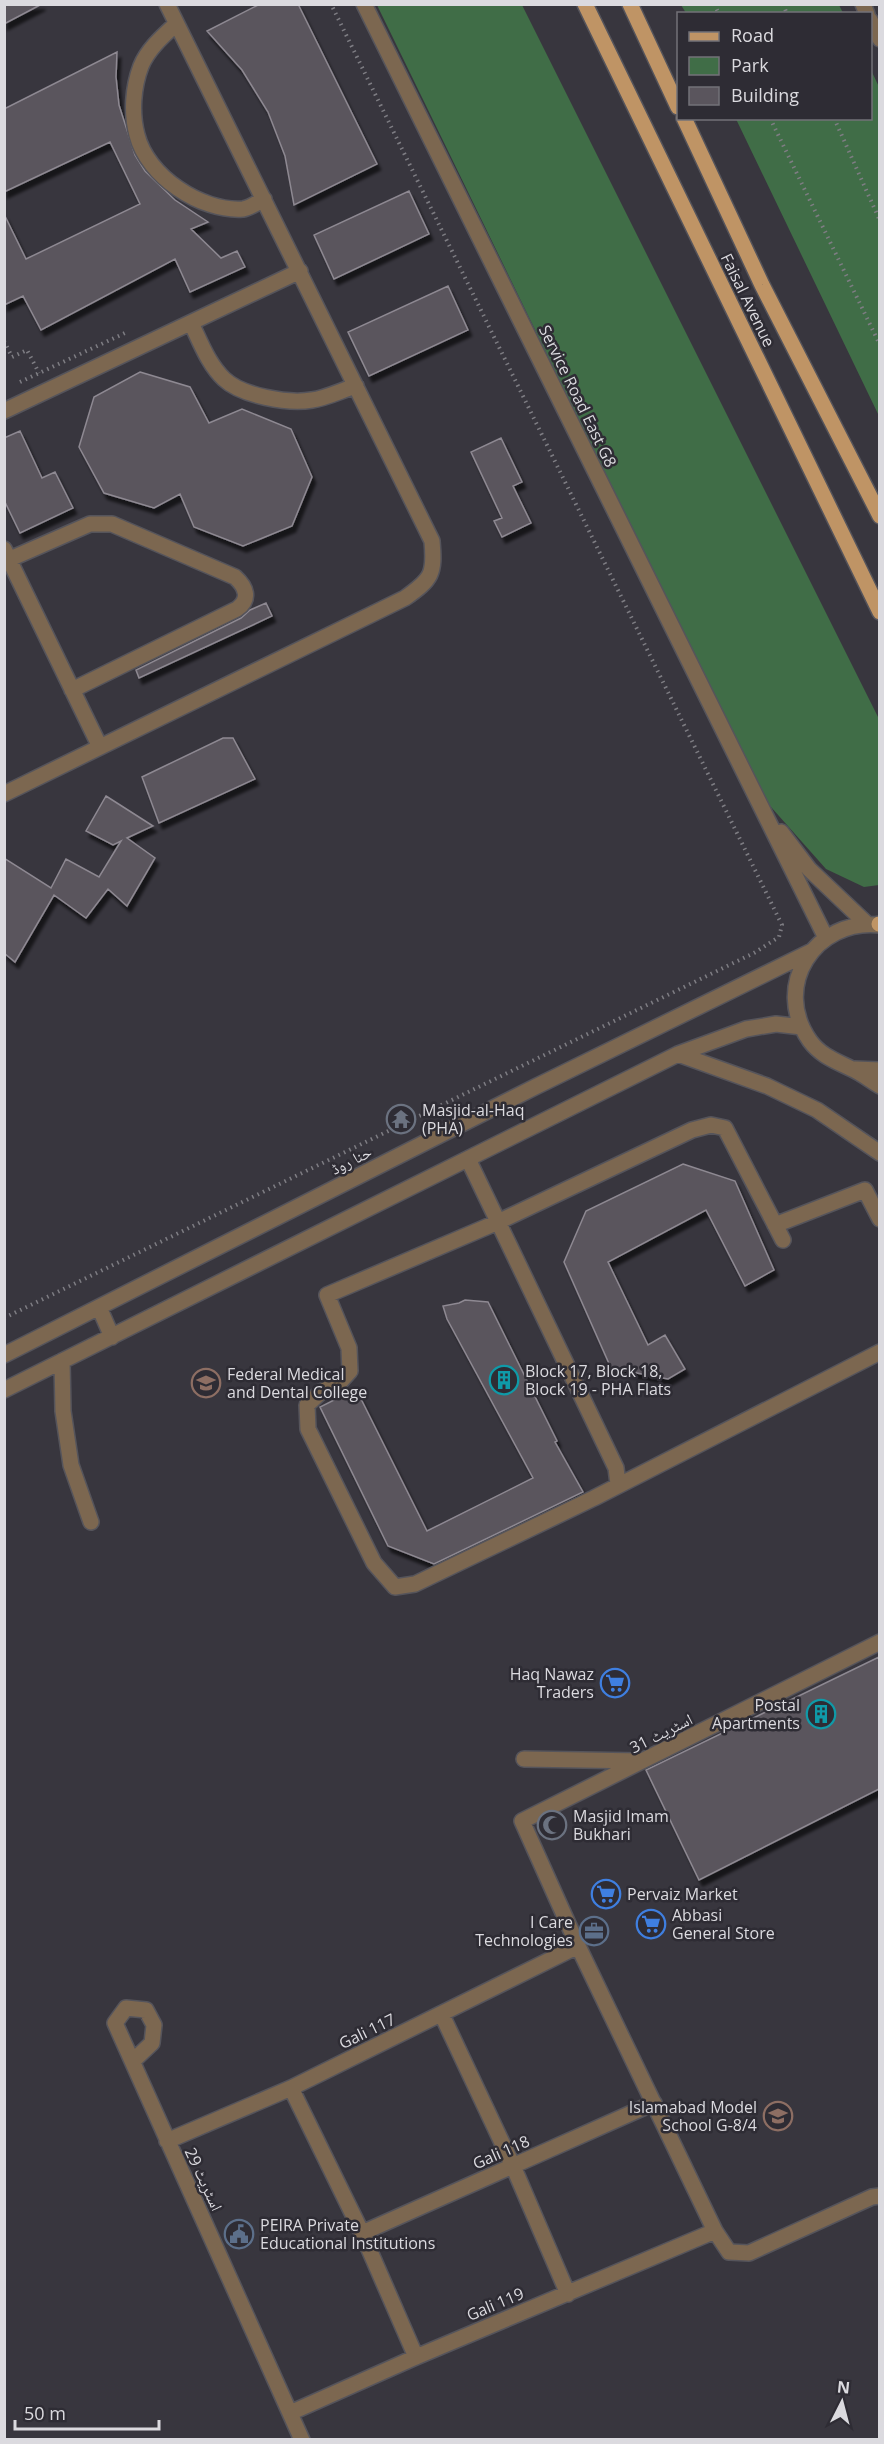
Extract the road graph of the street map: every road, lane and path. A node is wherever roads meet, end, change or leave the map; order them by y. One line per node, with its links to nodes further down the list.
1 (167, 4): 6 (street)
2 (332, 4): 44 (path)
3 (364, 4): 28 (street, Service Road East G8)
4 (585, 4): 24 (main road, Faisal Avenue)
5 (630, 4): 9 (main road)
6 (176, 24): 13 (street); 13 (street)
7 (872, 24): 8 (street)
8 (879, 39)
9 (677, 105)
10 (685, 120): 22 (main road, Faisal Avenue)
11 (771, 120): 18 (path)
12 (835, 120): 14 (path)
13 (264, 199): 15 (street)
14 (879, 221)
15 (300, 271): 16 (street); 20 (street)
16 (191, 323): 20 (street); 21 (street)
17 (4, 341): 19 (path)
18 (879, 345)
19 (39, 373)
20 (356, 386): 26 (street)
21 (4, 411)
22 (879, 516)
23 (7, 554): 25 (street); 25 (street)
24 (879, 612)
25 (72, 690): 26 (street)
26 (100, 747): 27 (street)
27 (4, 794)
28 (760, 803): 29 (street, Service Road East G8); 30 (street, Service Road East G8)
29 (876, 924): 30 (street)
30 (826, 938): 31 (street)
31 (812, 951): 32 (street); 43 (street, حنا روڈ)
32 (802, 1027): 33 (street); 34 (street)
33 (678, 1054): 37 (street); 38 (street)
34 (852, 1069): 35 (street); 36 (street)
35 (879, 1070)
36 (879, 1086)
37 (879, 1153)
38 (468, 1159): 40 (street); 45 (street)
39 (879, 1219): 41 (street)
40 (498, 1222): 41 (street); 50 (street); 50 (street)
41 (775, 1225): 42 (street)
42 (783, 1240)
43 (99, 1308): 45 (street); 47 (street, حنا روڈ)
44 (4, 1318)
45 (112, 1337): 48 (street)
46 (879, 1353): 50 (street)
47 (4, 1355)
48 (62, 1361): 49 (street); 51 (street)
49 (4, 1390)
50 (618, 1484)
51 (91, 1522)
52 (879, 1642): 54 (street, اسٹریٹ 31)
53 (524, 1760): 54 (street)
54 (646, 1761): 55 (street, اسٹریٹ 31)
55 (578, 1946): 56 (street, Gali 117); 59 (street)
56 (442, 2015): 58 (street, Gali 117); 61 (street)
57 (134, 2060): 60 (street, اسٹریٹ 29)
58 (291, 2088): 60 (street, Gali 117); 64 (street)
59 (654, 2103): 61 (street, Gali 118); 63 (street)
60 (167, 2141): 67 (street, اسٹریٹ 29)
61 (513, 2166): 64 (street, Gali 118); 65 (street)
62 (879, 2196): 63 (street)
63 (715, 2231): 65 (street, Gali 119)
64 (362, 2233): 66 (street)
65 (568, 2294): 66 (street, Gali 119)
66 (416, 2357): 67 (street, Gali 119)
67 (290, 2413): 68 (street, اسٹریٹ 29)
68 (302, 2439)

